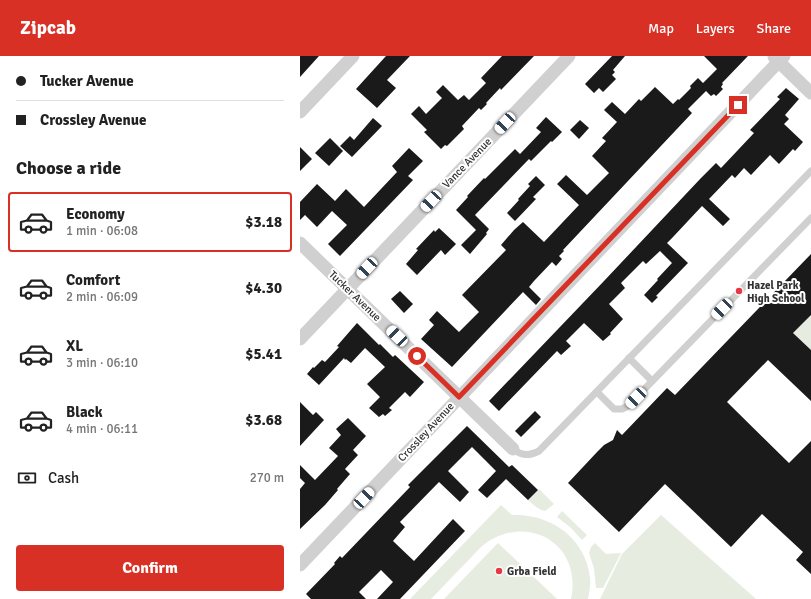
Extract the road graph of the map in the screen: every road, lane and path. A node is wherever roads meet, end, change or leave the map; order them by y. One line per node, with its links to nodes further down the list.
1 (353, 56): 5 (street)
2 (569, 56): 9 (street, Vance Avenue)
3 (779, 58): 4 (street); 14 (street, Crossley Avenue)
4 (811, 93)
5 (300, 112)
6 (811, 171): 11 (lane)
7 (811, 218): 12 (lane)
8 (300, 243): 9 (street, Tucker Avenue)
9 (347, 289): 10 (street, Vance Avenue); 14 (street, Tucker Avenue)
10 (300, 339)
11 (629, 358): 12 (lane); 13 (lane)
12 (652, 381): 13 (lane)
13 (597, 392): 15 (lane)
14 (459, 397): 15 (street, Tucker Avenue); 16 (street, Crossley Avenue)
15 (513, 449)
16 (300, 565)

